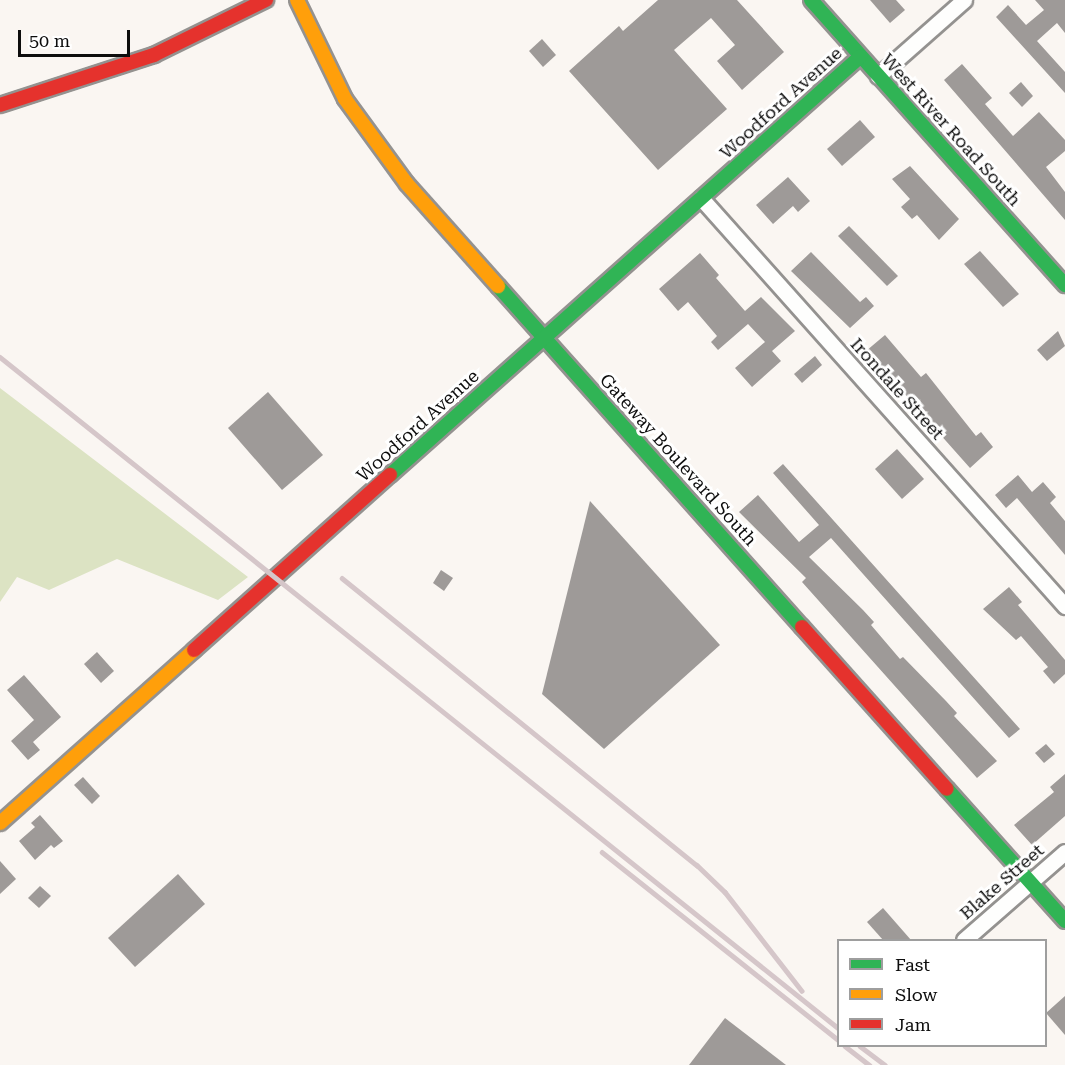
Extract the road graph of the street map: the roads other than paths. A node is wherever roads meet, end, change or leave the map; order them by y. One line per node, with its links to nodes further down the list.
1 (266, 0): 7 (main road)
2 (297, 0): 10 (main road, Gateway Boulevard South)
3 (811, 0): 5 (main road, West River Road South)
4 (964, 0): 6 (street)
5 (861, 56): 6 (main road, West River Road South); 8 (main road, Woodford Avenue)
6 (879, 76): 9 (main road, West River Road South)
7 (0, 105)
8 (700, 198): 10 (main road, Woodford Avenue); 11 (street, Irondale Street)
9 (1065, 285)
10 (544, 338): 12 (main road, Woodford Avenue); 14 (main road, Gateway Boulevard South)
11 (1065, 606)
12 (0, 823)
13 (1065, 852): 14 (street, Blake Street)
14 (1031, 883): 15 (main road, Gateway Boulevard South); 16 (street, Blake Street)
15 (1065, 921)
16 (965, 939)

